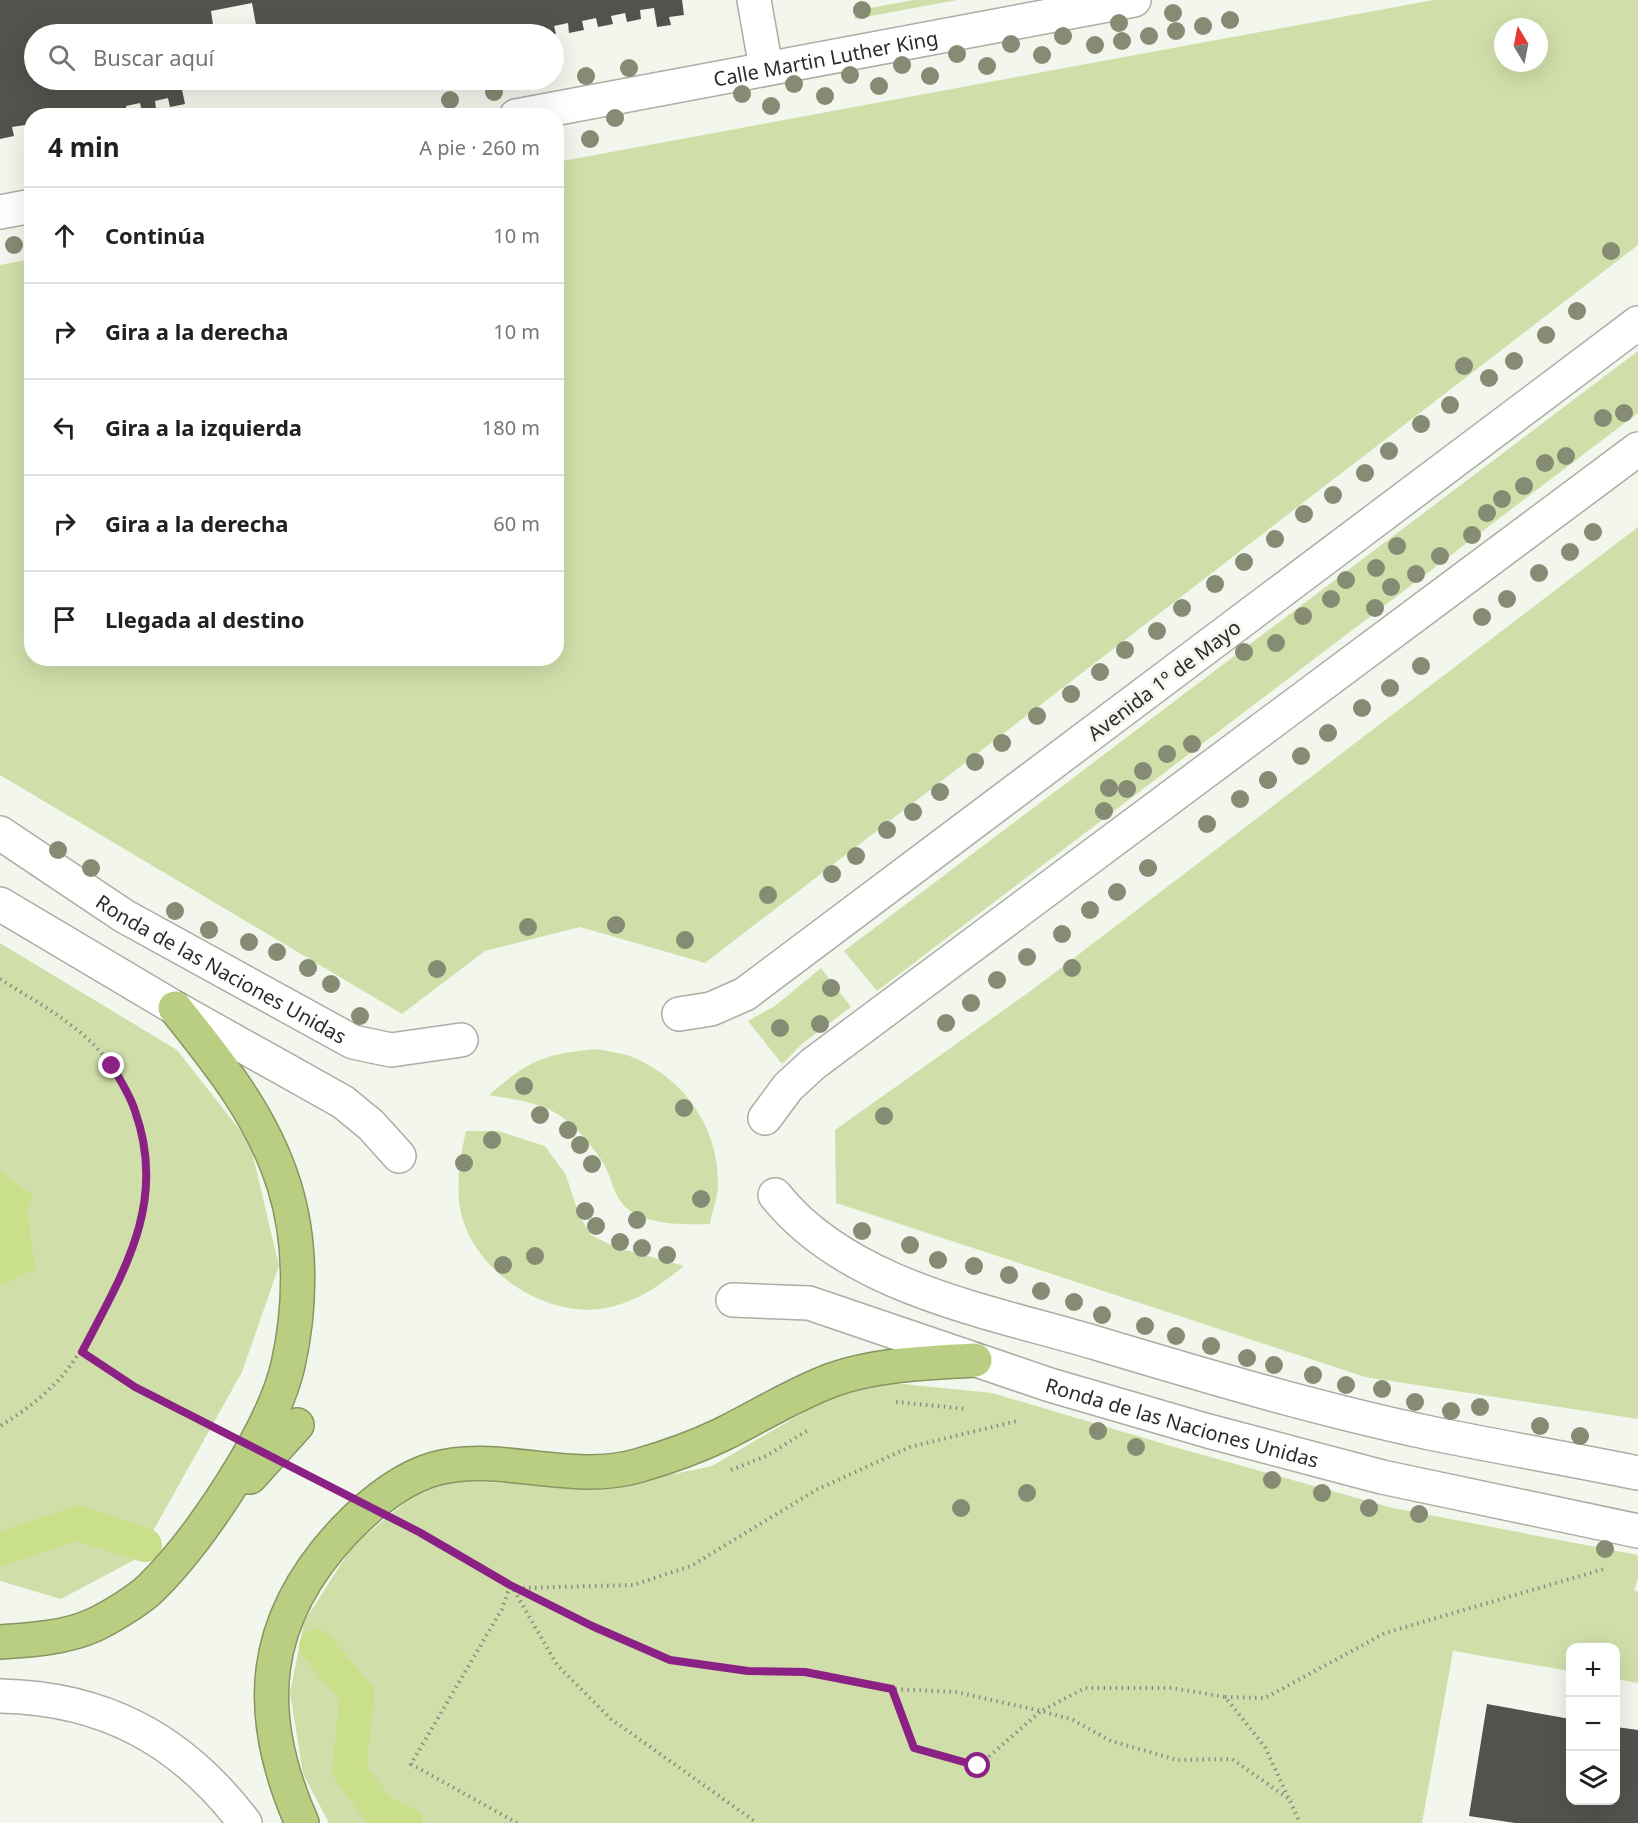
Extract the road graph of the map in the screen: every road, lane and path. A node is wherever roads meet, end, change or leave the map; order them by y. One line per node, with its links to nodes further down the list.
1 (754, 0): 3 (street)
2 (1134, 0): 3 (street, Calle Martin Luther King)
3 (766, 68): 4 (street, Calle Martin Luther King)
4 (558, 108)
5 (24, 208): 6 (street)
6 (0, 212)
7 (1638, 323): 13 (street, Avenida 1º de Mayo)
8 (1638, 449): 15 (street)
9 (0, 833): 14 (street, Ronda de las Naciones Unidas)
10 (0, 904): 12 (street)
11 (0, 979): 19 (path)
12 (175, 1008): 16 (street); 32 (highway)
13 (679, 1014)
14 (461, 1040)
15 (765, 1118)
16 (399, 1156)
17 (775, 1195): 28 (street)
18 (733, 1300): 20 (street, Ronda de las Naciones Unidas)
19 (82, 1352): 25 (path); 34 (path, bridge)
20 (975, 1360): 31 (street, Ronda de las Naciones Unidas); 43 (highway)
21 (894, 1402): 22 (path)
22 (967, 1409)
23 (1017, 1420): 35 (path)
24 (297, 1425): 32 (highway)
25 (0, 1426)
26 (813, 1428): 27 (path)
27 (725, 1473)
28 (1638, 1473)
29 (400, 1515): 30 (path)
30 (392, 1523)
31 (1638, 1531)
32 (195, 1539): 36 (highway)
33 (1604, 1569): 39 (path)
34 (510, 1585): 35 (path); 44 (path); 45 (path)
35 (521, 1588): 37 (path)
36 (0, 1642)
37 (892, 1689): 40 (path); 40 (path)
38 (0, 1695): 42 (street)
39 (1225, 1697): 40 (path); 41 (path)
40 (1041, 1711): 41 (path)
41 (1292, 1801): 46 (path)
42 (245, 1823)
43 (302, 1823)
44 (517, 1823)
45 (757, 1823)
46 (1300, 1823)

